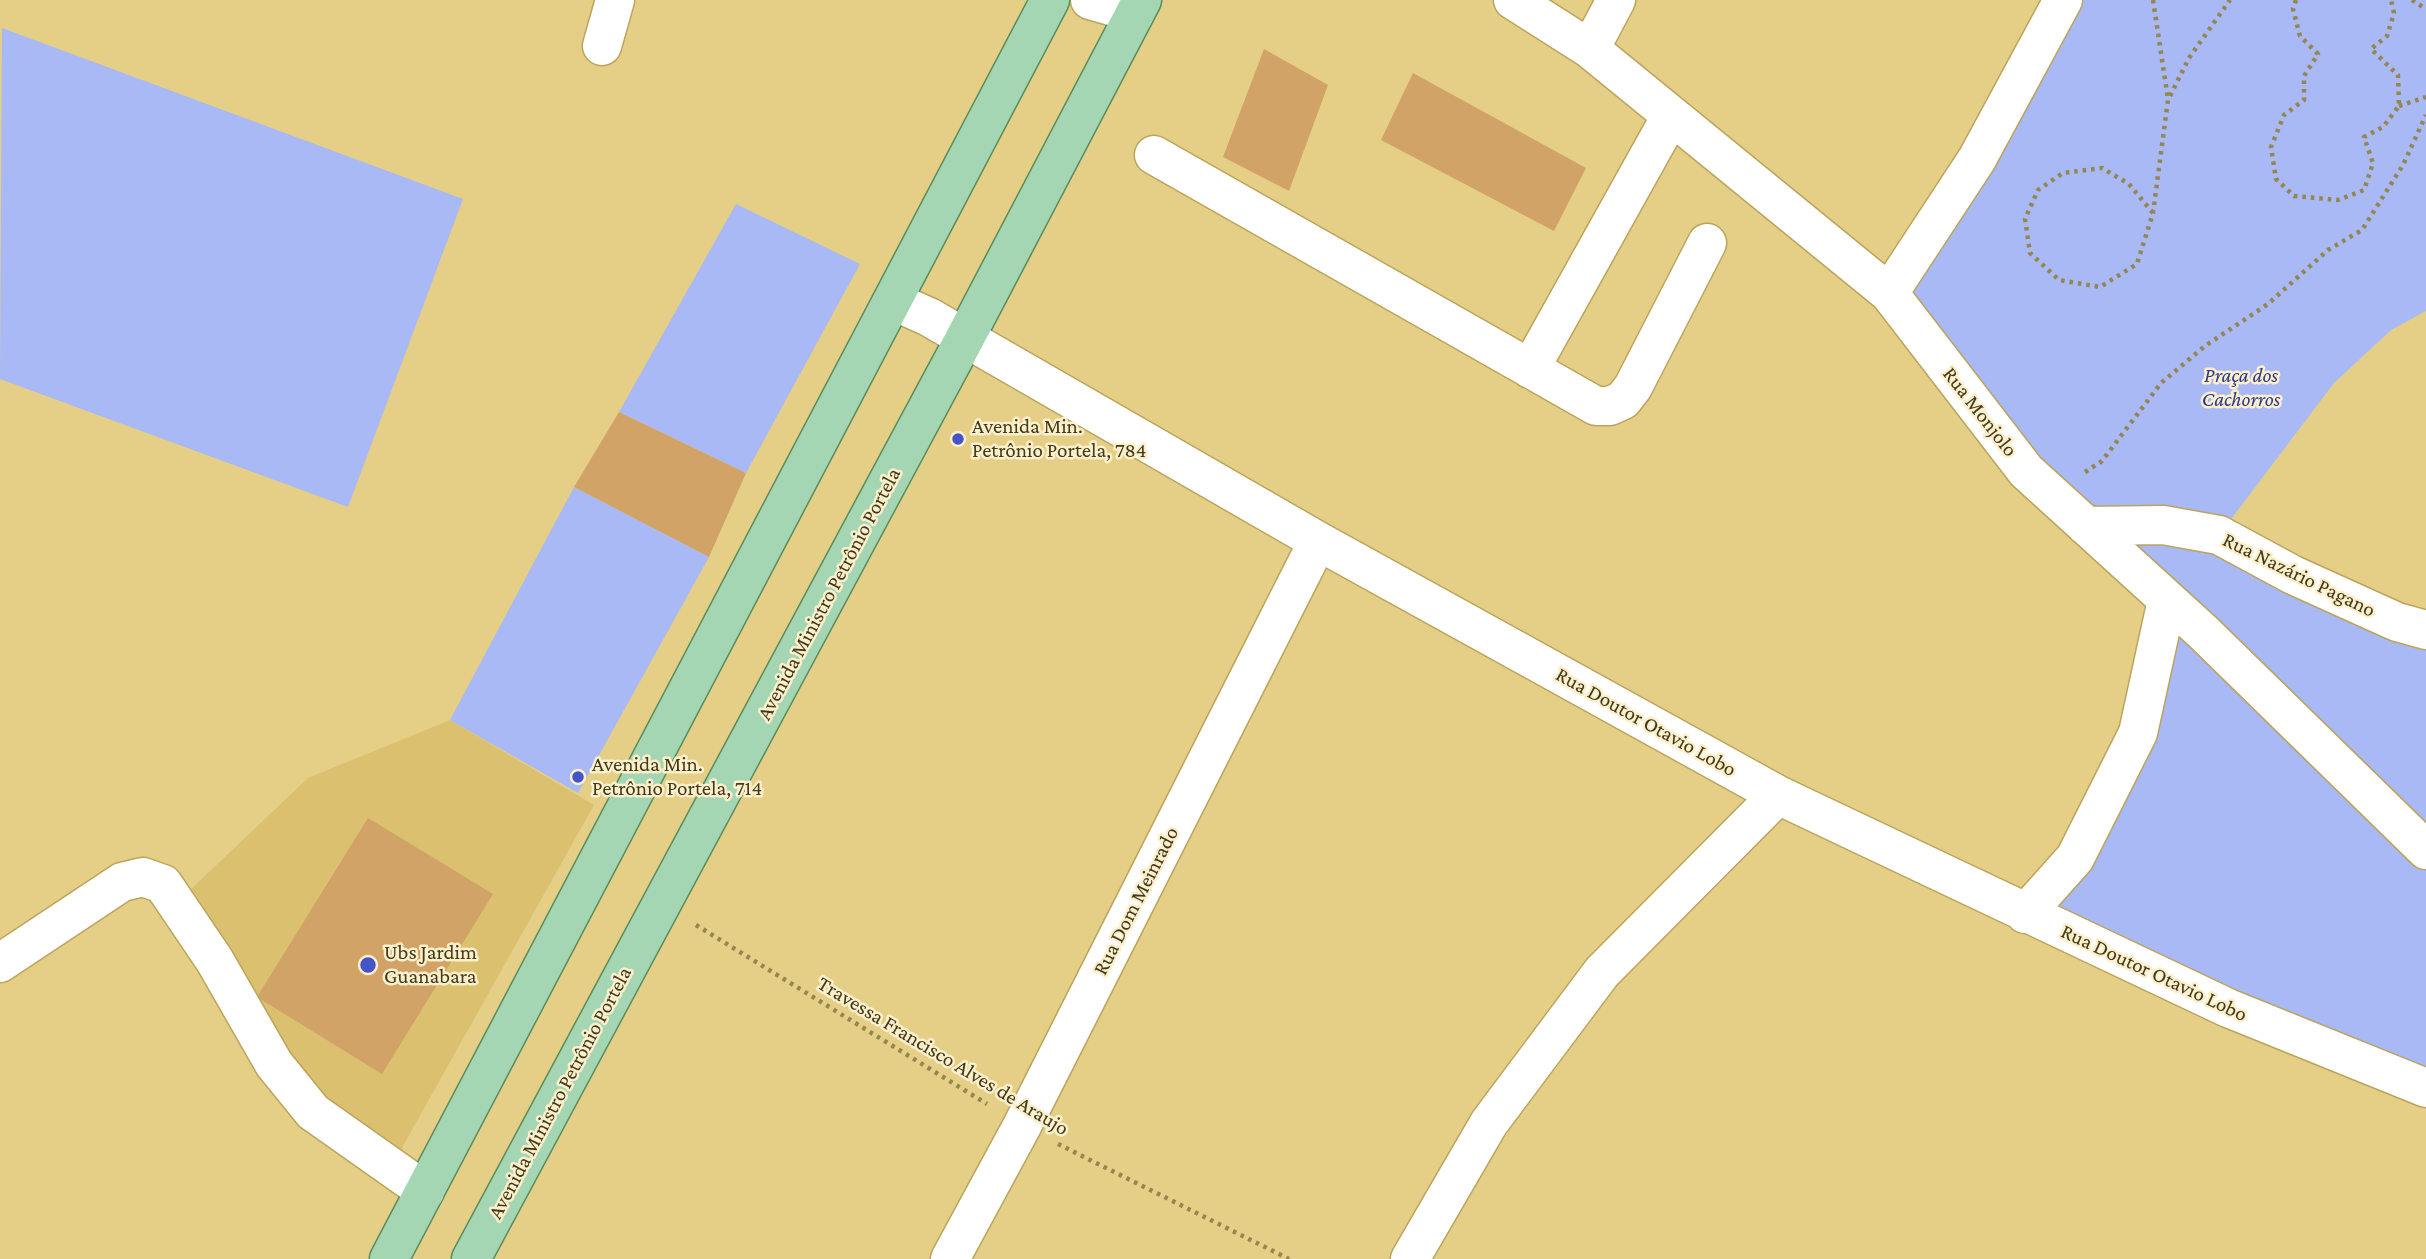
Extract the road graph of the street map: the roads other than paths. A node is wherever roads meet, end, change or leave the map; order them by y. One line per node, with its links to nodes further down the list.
1 (615, 0): 8 (street)
2 (1050, 0): 14 (main road)
3 (1090, 0): 7 (street)
4 (1513, 0): 9 (street, Rua Monjolo)
5 (1616, 0): 9 (street)
6 (2063, 0): 13 (street)
7 (1139, 7): 15 (main road, Avenida Ministro Petrônio Portela)
8 (602, 46)
9 (1590, 49): 10 (street, Rua Monjolo)
10 (1671, 116): 13 (street, Rua Monjolo); 16 (street)
11 (1154, 155): 16 (street)
12 (1707, 243): 16 (street)
13 (1889, 293): 17 (street, Rua Monjolo)
14 (894, 301): 15 (street, Rua Doutor Otavio Lobo); 26 (main road)
15 (965, 338): 18 (street, Rua Doutor Otavio Lobo); 28 (main road, Avenida Ministro Petrônio Portela)
16 (1530, 369)
17 (2086, 526): 19 (street, Rua Monjolo); 20 (street, Rua Nazário Pagano)
18 (1318, 541): 21 (street, Rua Doutor Otavio Lobo); 29 (street, Rua Dom Meinrado)
19 (2167, 600): 22 (street, Rua Monjolo); 23 (street)
20 (2426, 630)
21 (1778, 795): 23 (street, Rua Doutor Otavio Lobo); 30 (street)
22 (2426, 850)
23 (2025, 914): 25 (street, Rua Doutor Otavio Lobo)
24 (0, 963): 26 (street)
25 (2426, 1088)
26 (425, 1191): 27 (main road)
27 (389, 1259)
28 (471, 1259)
29 (950, 1259)
30 (1410, 1259)

